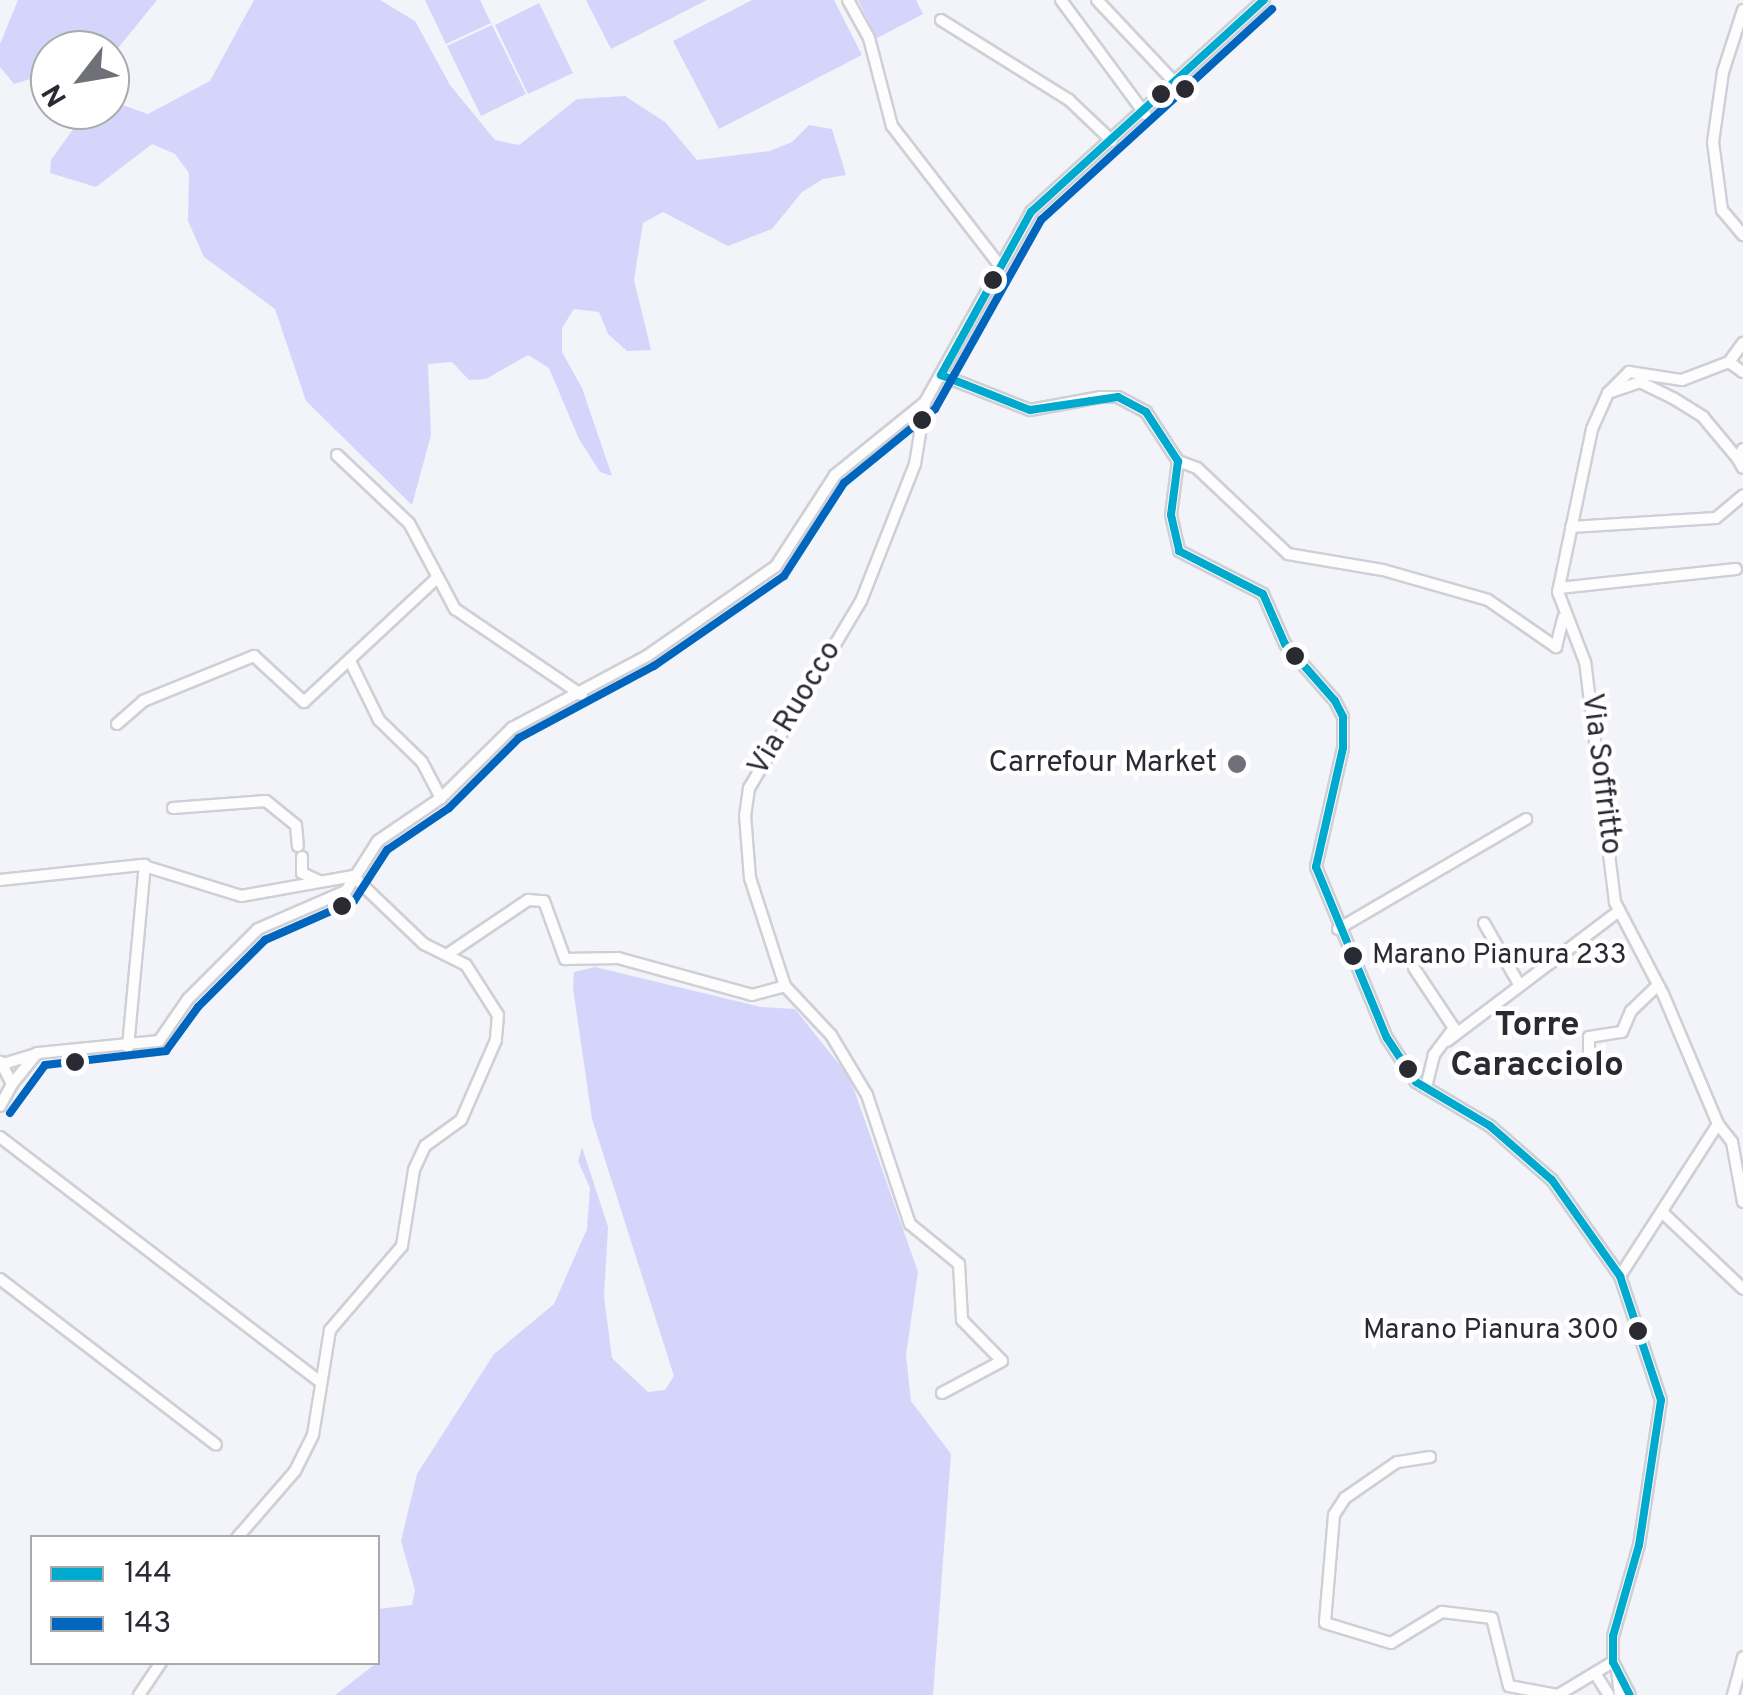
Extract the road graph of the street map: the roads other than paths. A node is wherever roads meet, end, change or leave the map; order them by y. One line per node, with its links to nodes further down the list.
1 (848, 0): 11 (street)
2 (1061, 0): 8 (street)
3 (1097, 0): 7 (street)
4 (1264, 0): 7 (street)
5 (1743, 10): 10 (street)
6 (941, 20): 9 (street)
7 (1177, 85): 8 (street)
8 (1144, 114): 9 (street)
9 (1112, 141): 11 (street)
10 (1743, 236)
11 (998, 263): 15 (street)
12 (1743, 344): 13 (street)
13 (1729, 362): 14 (street); 16 (street)
14 (1743, 372)
15 (941, 375): 17 (street); 20 (street)
16 (1608, 394): 19 (street); 22 (street, Via Soffritto)
17 (925, 402): 28 (street); 44 (street, Via Ruocco)
18 (337, 455): 24 (street)
19 (1741, 458)
20 (1178, 461): 26 (street); 39 (street)
21 (1743, 495): 22 (street)
22 (1570, 527): 25 (street, Via Soffritto)
23 (1736, 569): 25 (street)
24 (435, 580): 27 (street); 28 (street)
25 (1559, 588): 26 (street, Via Soffritto)
26 (1564, 615): 37 (street, Via Soffritto)
27 (350, 662): 29 (street); 30 (street)
28 (582, 695): 30 (street)
29 (117, 724)
30 (441, 798): 34 (street)
31 (173, 808): 36 (street)
32 (1526, 819): 39 (street)
33 (145, 866): 35 (street); 36 (street); 46 (street)
34 (353, 876): 36 (street); 40 (street); 46 (street)
35 (0, 880)
36 (324, 882)
37 (1619, 912): 42 (street); 43 (street, Via Soffritto)
38 (1484, 923): 42 (street)
39 (1338, 928): 51 (street)
40 (448, 954): 44 (street); 60 (street)
41 (1414, 968): 45 (street)
42 (1519, 984): 45 (street)
43 (1658, 984): 48 (street); 53 (street, Via Soffritto)
44 (785, 986): 61 (street, Via Ruocco)
45 (1446, 1041): 51 (street)
46 (128, 1048): 47 (street)
47 (38, 1052): 49 (street); 50 (street)
48 (1588, 1056)
49 (2, 1063): 50 (street)
50 (12, 1084): 52 (street)
51 (1426, 1088): 57 (street)
52 (0, 1106)
53 (1718, 1124): 55 (street, Via Soffritto); 56 (street)
54 (0, 1137): 60 (street)
55 (1743, 1202)
56 (1663, 1213): 57 (street); 59 (street)
57 (1620, 1276): 67 (street)
58 (0, 1279): 62 (street)
59 (1743, 1289)
60 (318, 1380): 64 (street)
61 (942, 1392)
62 (216, 1445)
63 (1430, 1456): 70 (street)
64 (240, 1535)
65 (1743, 1657): 74 (street)
66 (159, 1665): 69 (street)
67 (1615, 1666): 68 (street); 72 (street); 73 (street)
68 (1595, 1673): 70 (street); 71 (street)
69 (139, 1695)
70 (1558, 1695)
71 (1609, 1695)
72 (1620, 1695)
73 (1630, 1695)
74 (1733, 1695)

